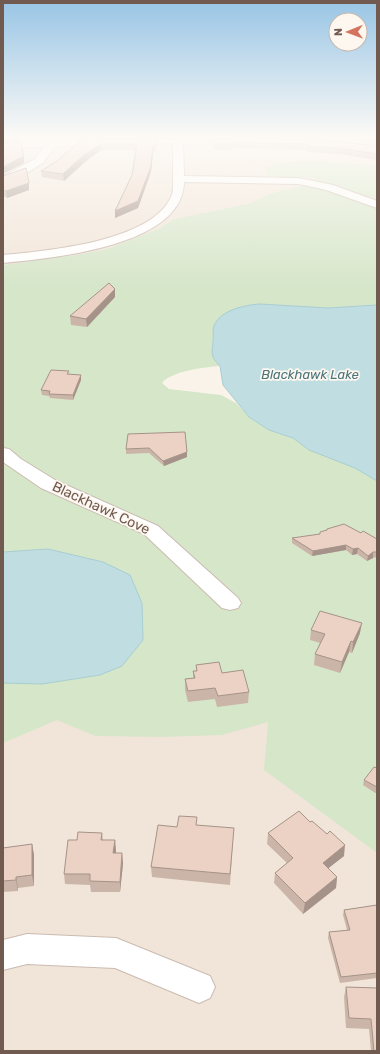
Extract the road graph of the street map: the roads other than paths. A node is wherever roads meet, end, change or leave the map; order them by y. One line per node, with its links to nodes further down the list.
1 (178, 188): 4 (street)
2 (330, 188): 3 (street)
3 (377, 205)
4 (3, 259)
5 (3, 453): 6 (street, Blackhawk Cove)
6 (230, 603)
7 (3, 955): 8 (street)
8 (199, 987)

